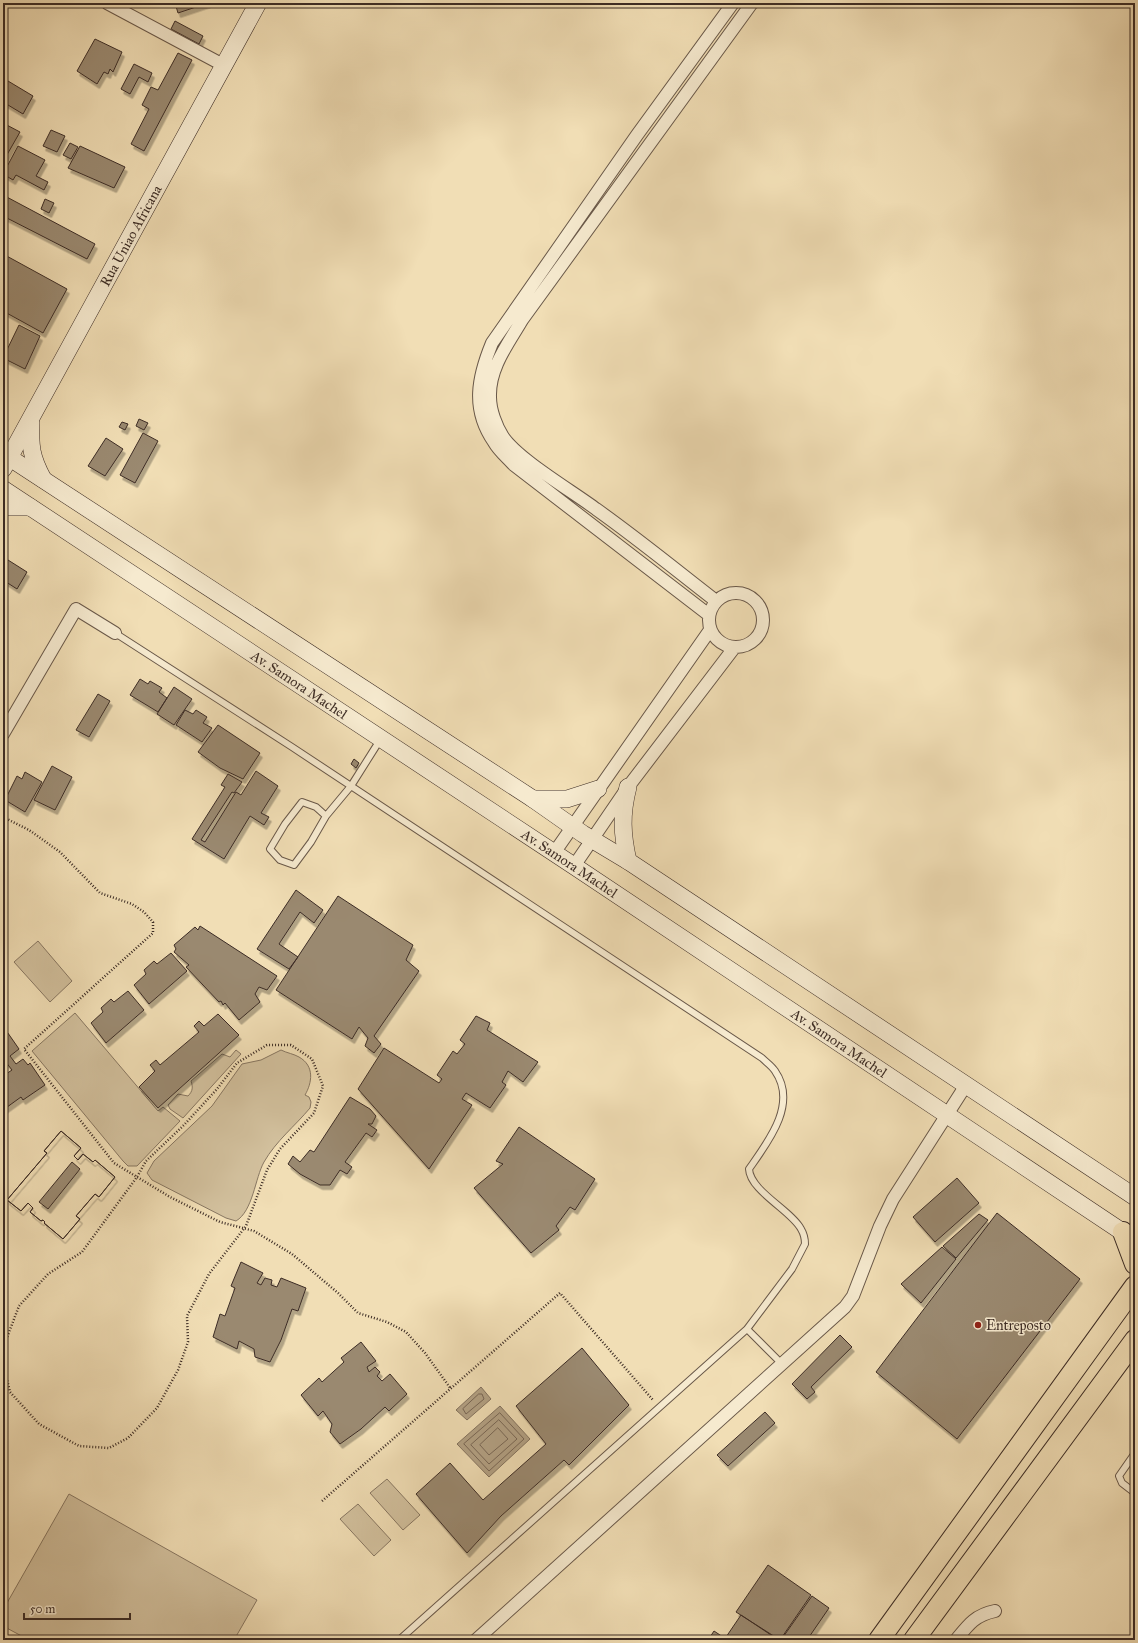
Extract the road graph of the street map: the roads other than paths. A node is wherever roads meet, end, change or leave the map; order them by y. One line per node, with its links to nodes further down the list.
1 (107, 3): 5 (street)
2 (258, 3): 5 (main road, Rua Uniao Africana)
3 (734, 3): 13 (street)
4 (752, 3): 12 (street)
5 (225, 66): 6 (main road, Rua Uniao Africana)
6 (32, 414): 7 (main road, Rua Uniao Africana); 8 (main road)
7 (7, 463): 8 (main road)
8 (44, 480): 22 (main road)
9 (3, 489): 10 (main road, Av. Samora Machel)
10 (30, 507): 11 (main road); 18 (main road, Av. Samora Machel)
11 (3, 508)
12 (716, 601): 13 (street); 16 (street)
13 (709, 615): 14 (street)
14 (710, 630): 16 (street); 21 (street)
15 (115, 633): 17 (street); 19 (lane)
16 (734, 648): 20 (street)
17 (3, 734)
18 (381, 739): 19 (lane); 26 (main road, Av. Samora Machel)
19 (351, 786): 23 (lane); 35 (lane)
20 (628, 788): 25 (street); 27 (main road)
21 (598, 789): 22 (main road); 24 (street)
22 (533, 799): 24 (main road)
23 (326, 816): 23 (lane)
24 (573, 828): 25 (main road); 26 (street)
25 (593, 840): 27 (main road); 28 (street)
26 (554, 853): 28 (main road, Av. Samora Machel)
27 (628, 861): 29 (main road)
28 (574, 866): 30 (main road, Av. Samora Machel)
29 (966, 1085): 30 (street); 31 (main road)
30 (947, 1116): 32 (main road, Av. Samora Machel); 38 (street)
31 (1135, 1197)
32 (1129, 1236): 33 (highway)
33 (1135, 1264)
34 (1135, 1286): 45 (highway)
35 (747, 1329): 38 (lane); 43 (lane)
36 (1135, 1340): 39 (highway)
37 (1135, 1363): 39 (highway)
38 (783, 1365): 44 (street)
39 (1062, 1440): 46 (highway)
40 (1135, 1453): 41 (lane)
41 (1135, 1493)
42 (995, 1611): 47 (street)
43 (399, 1640)
44 (476, 1640)
45 (879, 1640)
46 (914, 1640)
47 (956, 1640)

